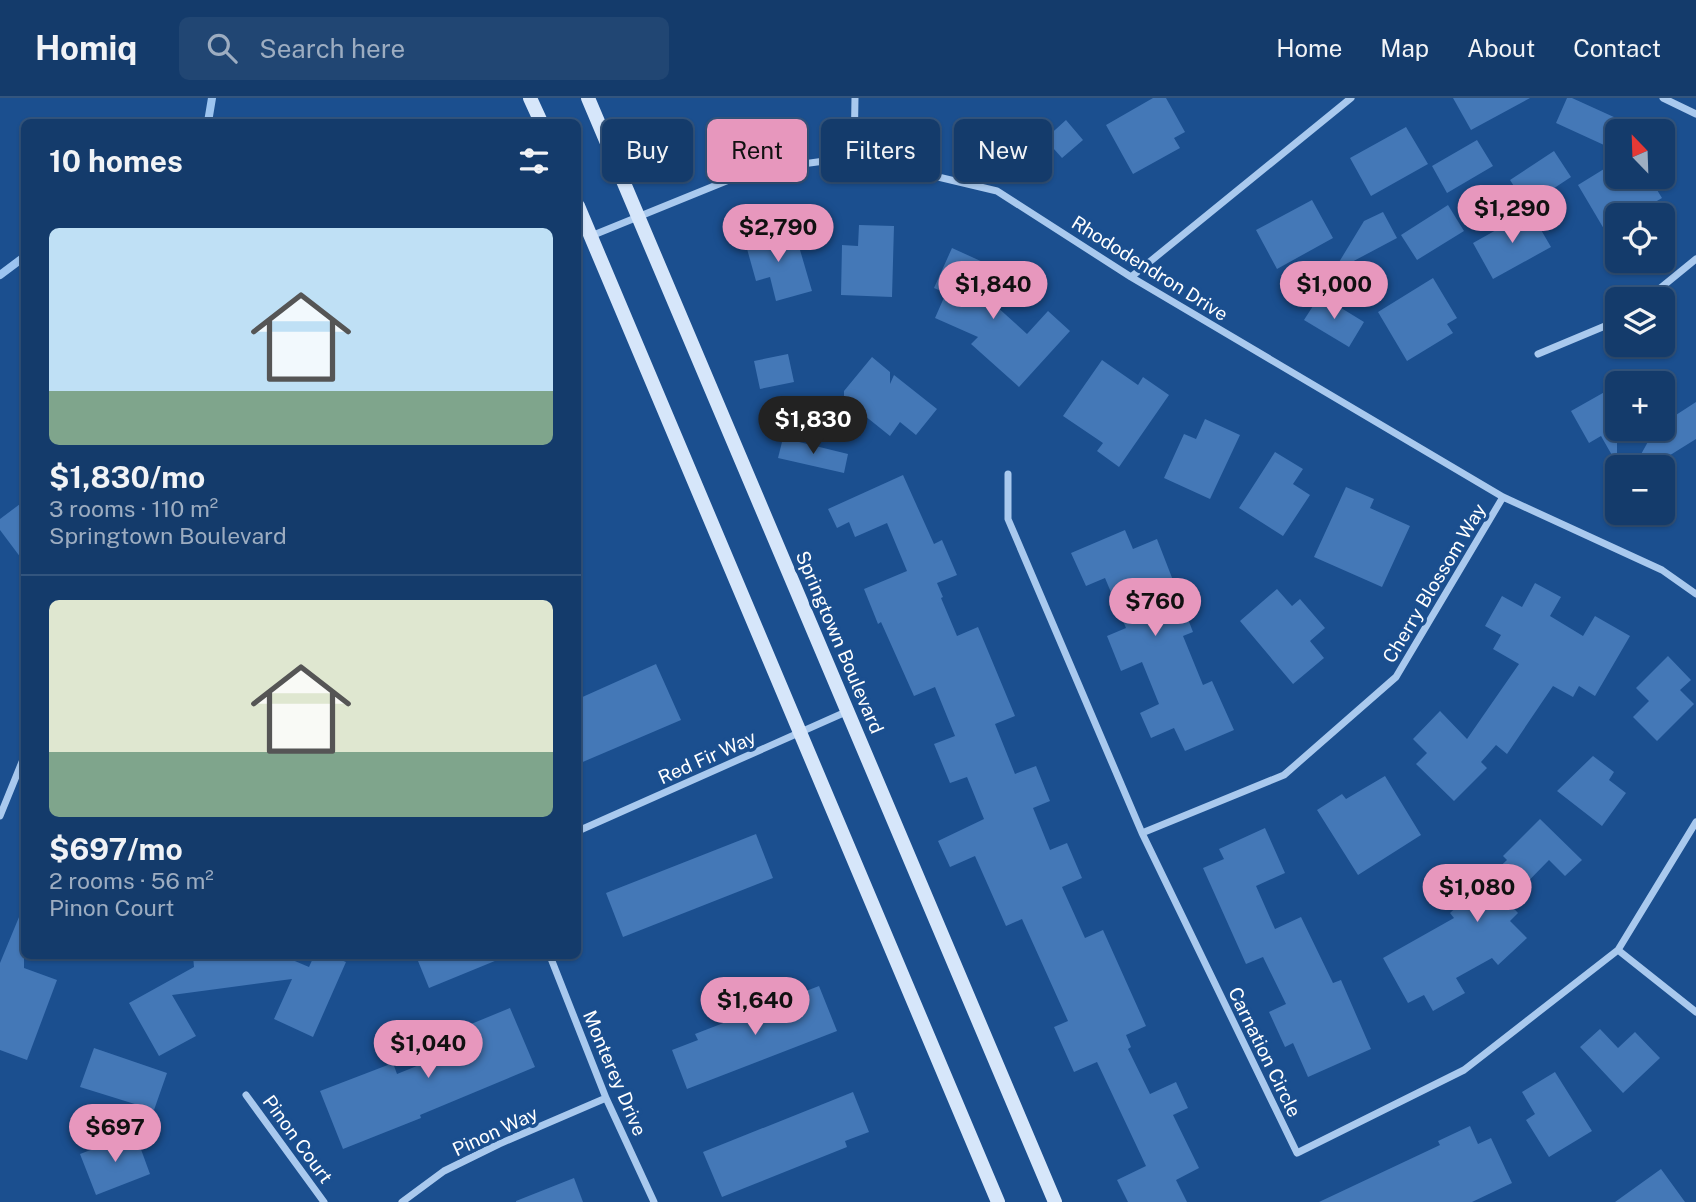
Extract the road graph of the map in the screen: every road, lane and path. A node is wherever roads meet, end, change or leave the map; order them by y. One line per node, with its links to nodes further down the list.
1 (530, 98): 7 (street)
2 (588, 98): 12 (street, Springtown Boulevard)
3 (855, 98): 8 (street)
4 (1351, 98): 15 (street)
5 (1663, 98): 6 (street)
6 (1696, 114)
7 (540, 119)
8 (855, 119)
9 (821, 161): 12 (street, Rhododendron Drive)
10 (940, 177): 15 (street, Rhododendron Drive)
11 (581, 214): 13 (street)
12 (639, 215): 13 (street, Rhododendron Drive); 22 (street, Springtown Boulevard)
13 (590, 236): 23 (street)
14 (1696, 259): 16 (street)
15 (1131, 277): 20 (street, Rhododendron Drive)
16 (1662, 287)
17 (1605, 326): 18 (street)
18 (1538, 354)
19 (1008, 474): 28 (street, Carnation Circle)
20 (1503, 497): 21 (street, Rhododendron Drive); 28 (street, Cherry Blossom Way)
21 (1696, 594)
22 (848, 711): 23 (street, Red Fir Way); 38 (street, Springtown Boulevard)
23 (800, 732): 27 (street, Red Fir Way); 37 (street)
24 (21, 764): 25 (street)
25 (0, 816)
26 (1696, 822): 29 (street, Carnation Circle)
27 (581, 830)
28 (1142, 833): 29 (street, Carnation Circle)
29 (1618, 950): 31 (street)
30 (551, 959): 33 (street, Monterey Drive)
31 (1696, 1012)
32 (246, 1096): 34 (street, Pinon Court)
33 (606, 1098): 35 (street, Pinon Way); 36 (street, Monterey Drive)
34 (324, 1202)
35 (402, 1202)
36 (654, 1202)
37 (998, 1202)
38 (1055, 1202)

